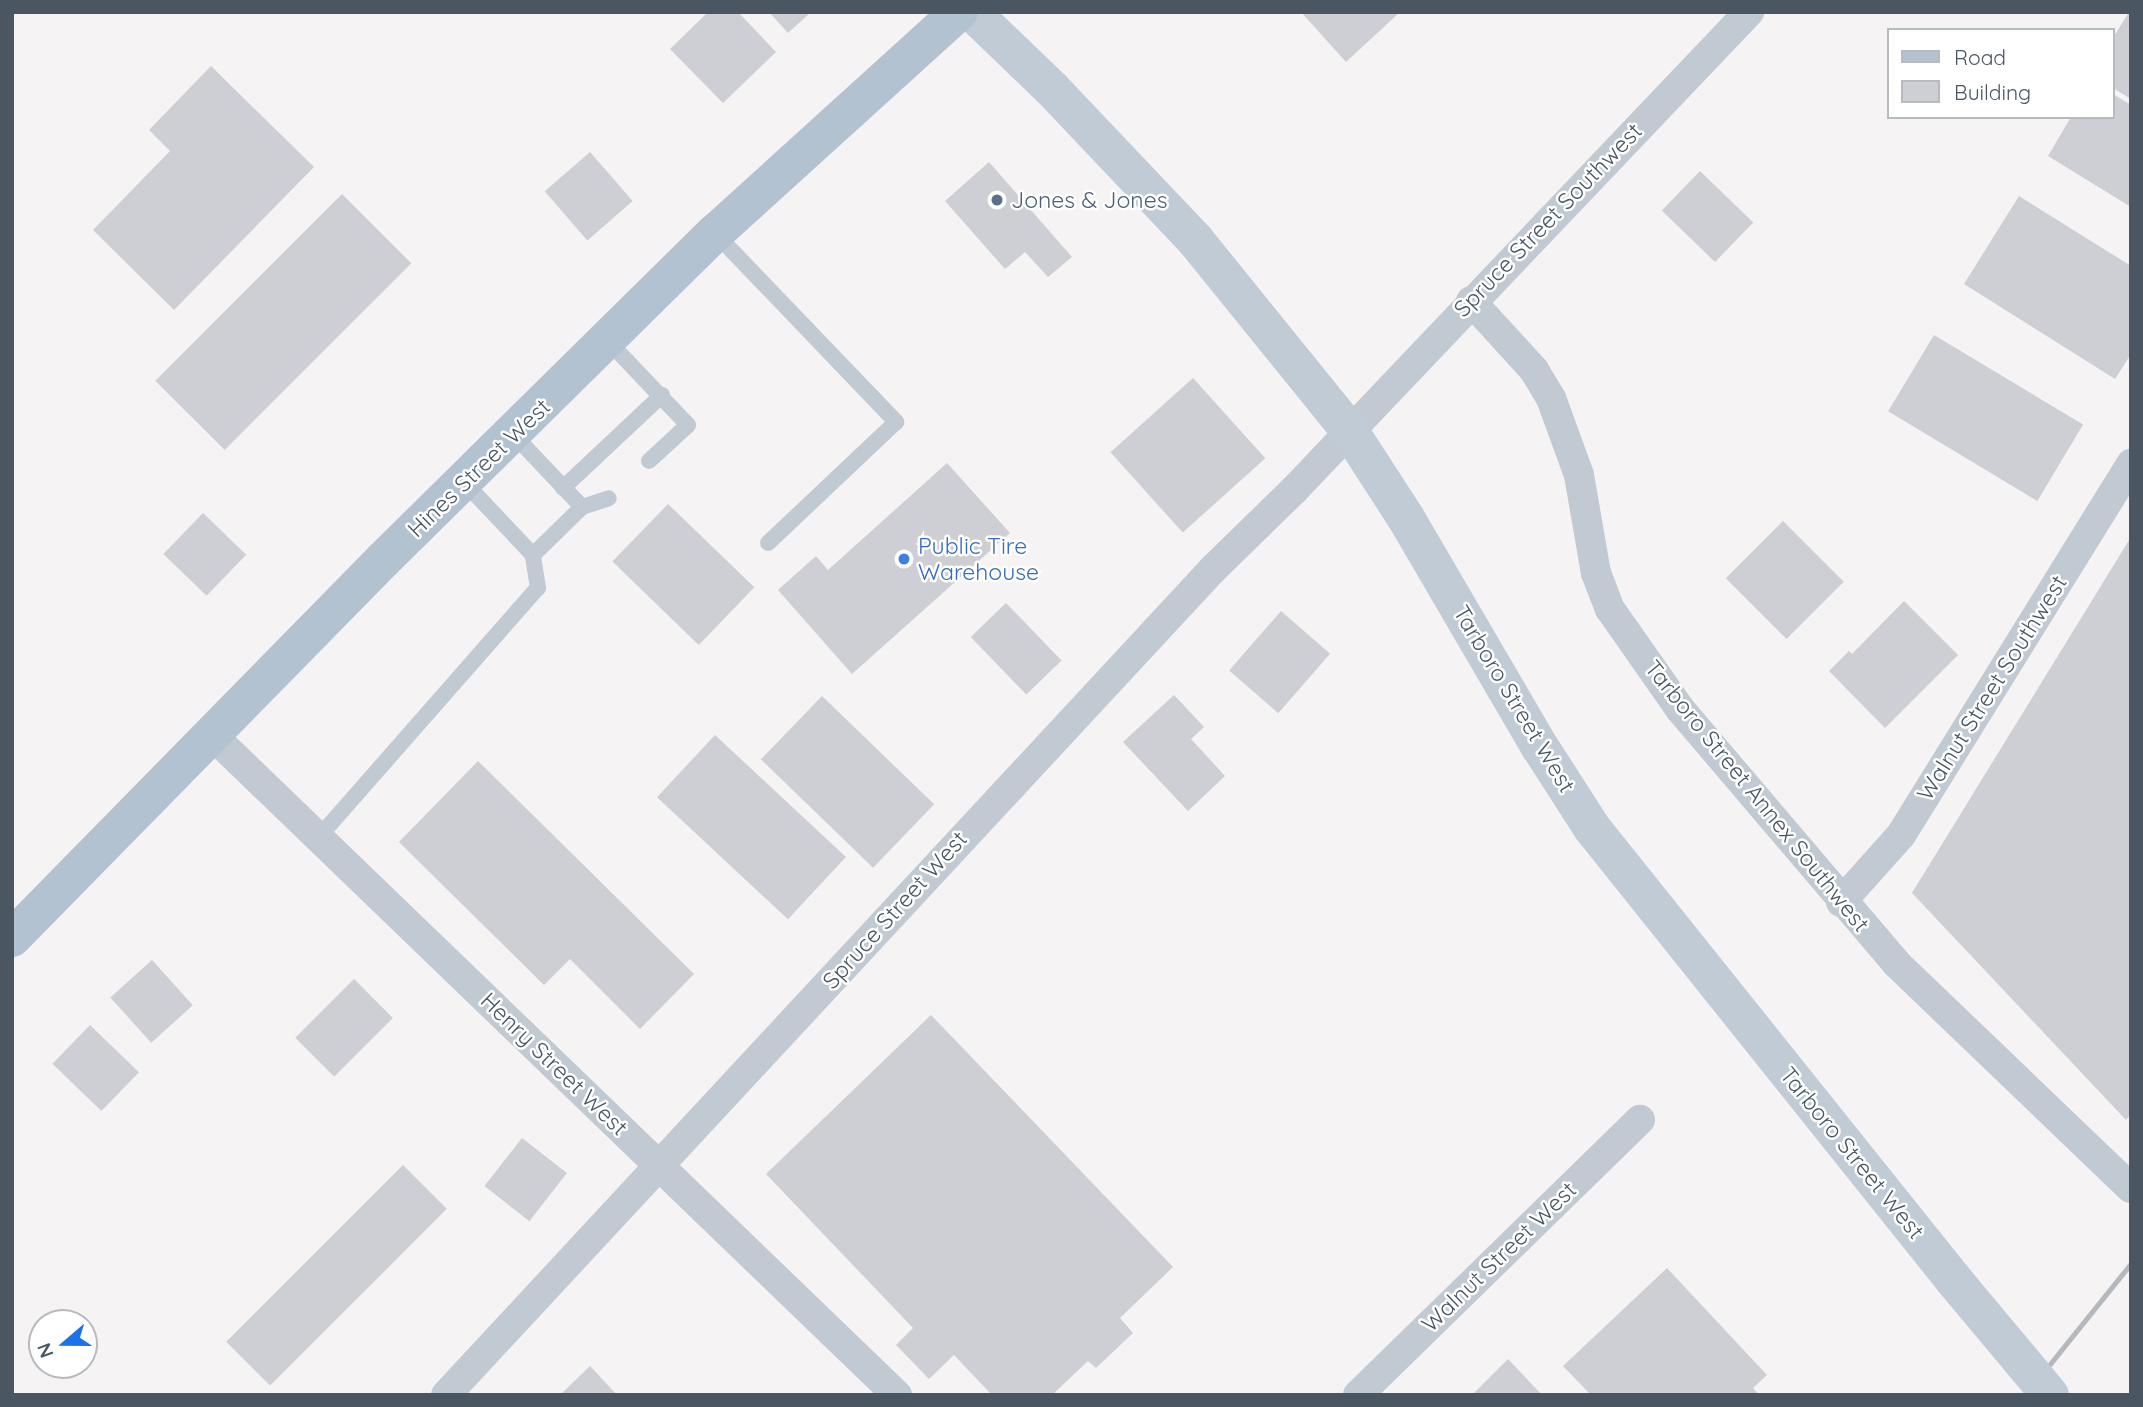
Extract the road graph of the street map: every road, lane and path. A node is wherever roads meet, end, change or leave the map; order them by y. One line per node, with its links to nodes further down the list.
1 (959, 12): 4 (main road, Hines Street West)
2 (972, 12): 8 (main road, Tarboro Street West)
3 (1749, 12): 5 (street, Spruce Street Southwest)
4 (715, 233): 6 (main road, Hines Street West); 16 (lane)
5 (1471, 301): 8 (street, Spruce Street Southwest); 20 (street, Tarboro Street Annex Southwest)
6 (608, 341): 7 (lane); 9 (main road, Hines Street West)
7 (662, 396): 10 (lane); 13 (lane)
8 (1349, 430): 23 (street, Spruce Street West); 28 (main road, Tarboro Street West, bridge)
9 (513, 434): 12 (main road, Hines Street West); 13 (lane)
10 (649, 461)
11 (2131, 464): 20 (street, Walnut Street Southwest)
12 (465, 483): 17 (lane); 18 (main road, Hines Street West)
13 (562, 488): 15 (lane)
14 (609, 498): 15 (lane)
15 (582, 507): 17 (lane)
16 (768, 543)
17 (533, 555): 19 (lane)
18 (211, 734): 19 (street, Henry Street West); 21 (main road, Hines Street West)
19 (318, 838): 23 (street, Henry Street West)
20 (1841, 902): 24 (street, Tarboro Street Annex Southwest)
21 (12, 937)
22 (1640, 1120): 27 (street, Walnut Street West)
23 (660, 1166): 25 (street, Spruce Street West); 26 (street, Henry Street West)
24 (2131, 1188)
25 (446, 1395)
26 (897, 1395)
27 (1358, 1395)
28 (2050, 1395)

